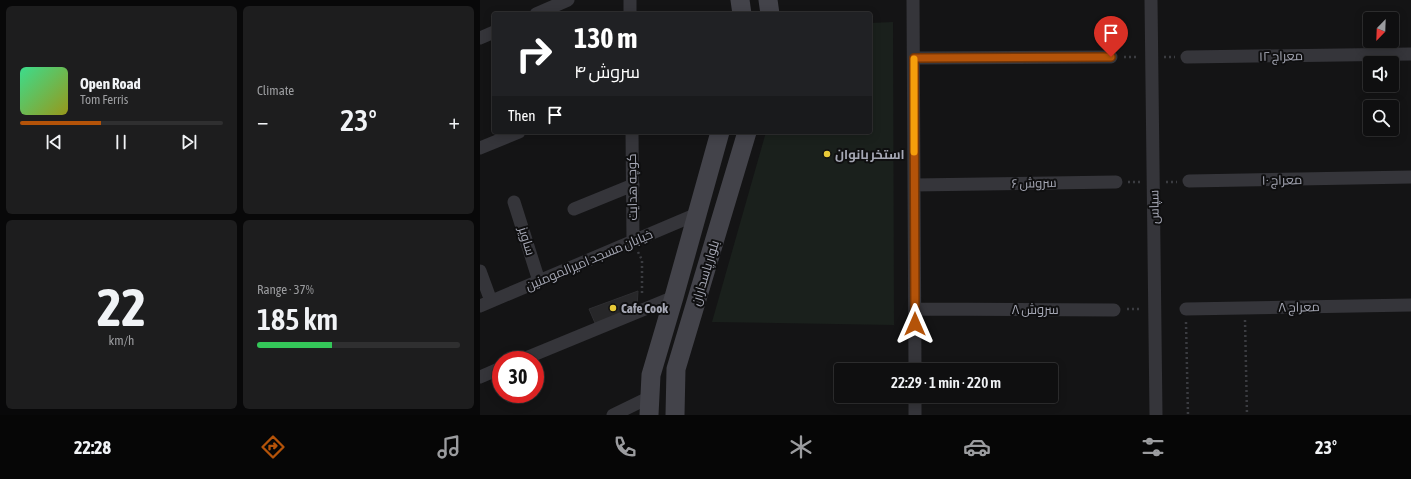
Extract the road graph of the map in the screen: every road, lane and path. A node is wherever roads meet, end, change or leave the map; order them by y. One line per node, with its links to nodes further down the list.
1 (568, 0): 7 (street)
2 (630, 0): 8 (street)
3 (740, 0): 9 (main road)
4 (768, 0): 10 (main road)
5 (913, 0): 17 (street)
6 (1151, 0): 15 (street, سپاس)
7 (541, 12)
8 (630, 12)
9 (742, 12)
10 (770, 12)
11 (492, 33): 12 (street)
12 (480, 38)
13 (1411, 54): 16 (street, معراج ۱۲)
14 (1111, 57): 15 (path); 17 (street)
15 (1152, 57): 16 (path); 25 (street, سپاس)
16 (1187, 57)
17 (914, 58): 28 (street)
18 (514, 134): 22 (street)
19 (632, 134): 27 (street, کوچه هدایت)
20 (719, 134): 31 (main road, بلوار پاسداران)
21 (746, 134): 51 (main road, بلوار پاسداران)
22 (480, 148)
23 (1411, 177): 26 (street, معراج ۱۰)
24 (1116, 182): 25 (path); 28 (street, سروش ۶)
25 (1153, 182): 26 (path); 40 (street, سپاس)
26 (1189, 182)
27 (633, 185): 30 (street); 32 (street, کوچه هدایت)
28 (914, 185): 39 (street)
29 (514, 202): 34 (street, ساویز)
30 (574, 210)
31 (697, 214): 32 (street, خیابان مسجد امیرالمومنین); 35 (main road, بلوار پاسداران)
32 (633, 241): 34 (street, خیابان مسجد امیرالمومنین); 42 (path)
33 (480, 271): 36 (street)
34 (539, 281): 36 (street, خیابان مسجد امیرالمومنین)
35 (674, 297): 42 (street); 49 (main road, بلوار پاسداران)
36 (486, 304)
37 (1411, 305): 38 (street, معراج ۸)
38 (1245, 308): 41 (street, معراج ۸); 55 (path)
39 (915, 309): 43 (street, سروش ۸); 45 (street)
40 (1155, 309): 43 (path); 53 (street, سپاس)
41 (1186, 309): 54 (path)
42 (642, 310): 44 (street)
43 (1114, 310)
44 (543, 351)
45 (915, 363)
46 (492, 372): 47 (street)
47 (480, 377)
48 (915, 403): 52 (street)
49 (650, 406): 50 (street)
50 (613, 415)
51 (675, 415)
52 (915, 415)
53 (1156, 415)
54 (1188, 415)
55 (1247, 415)

